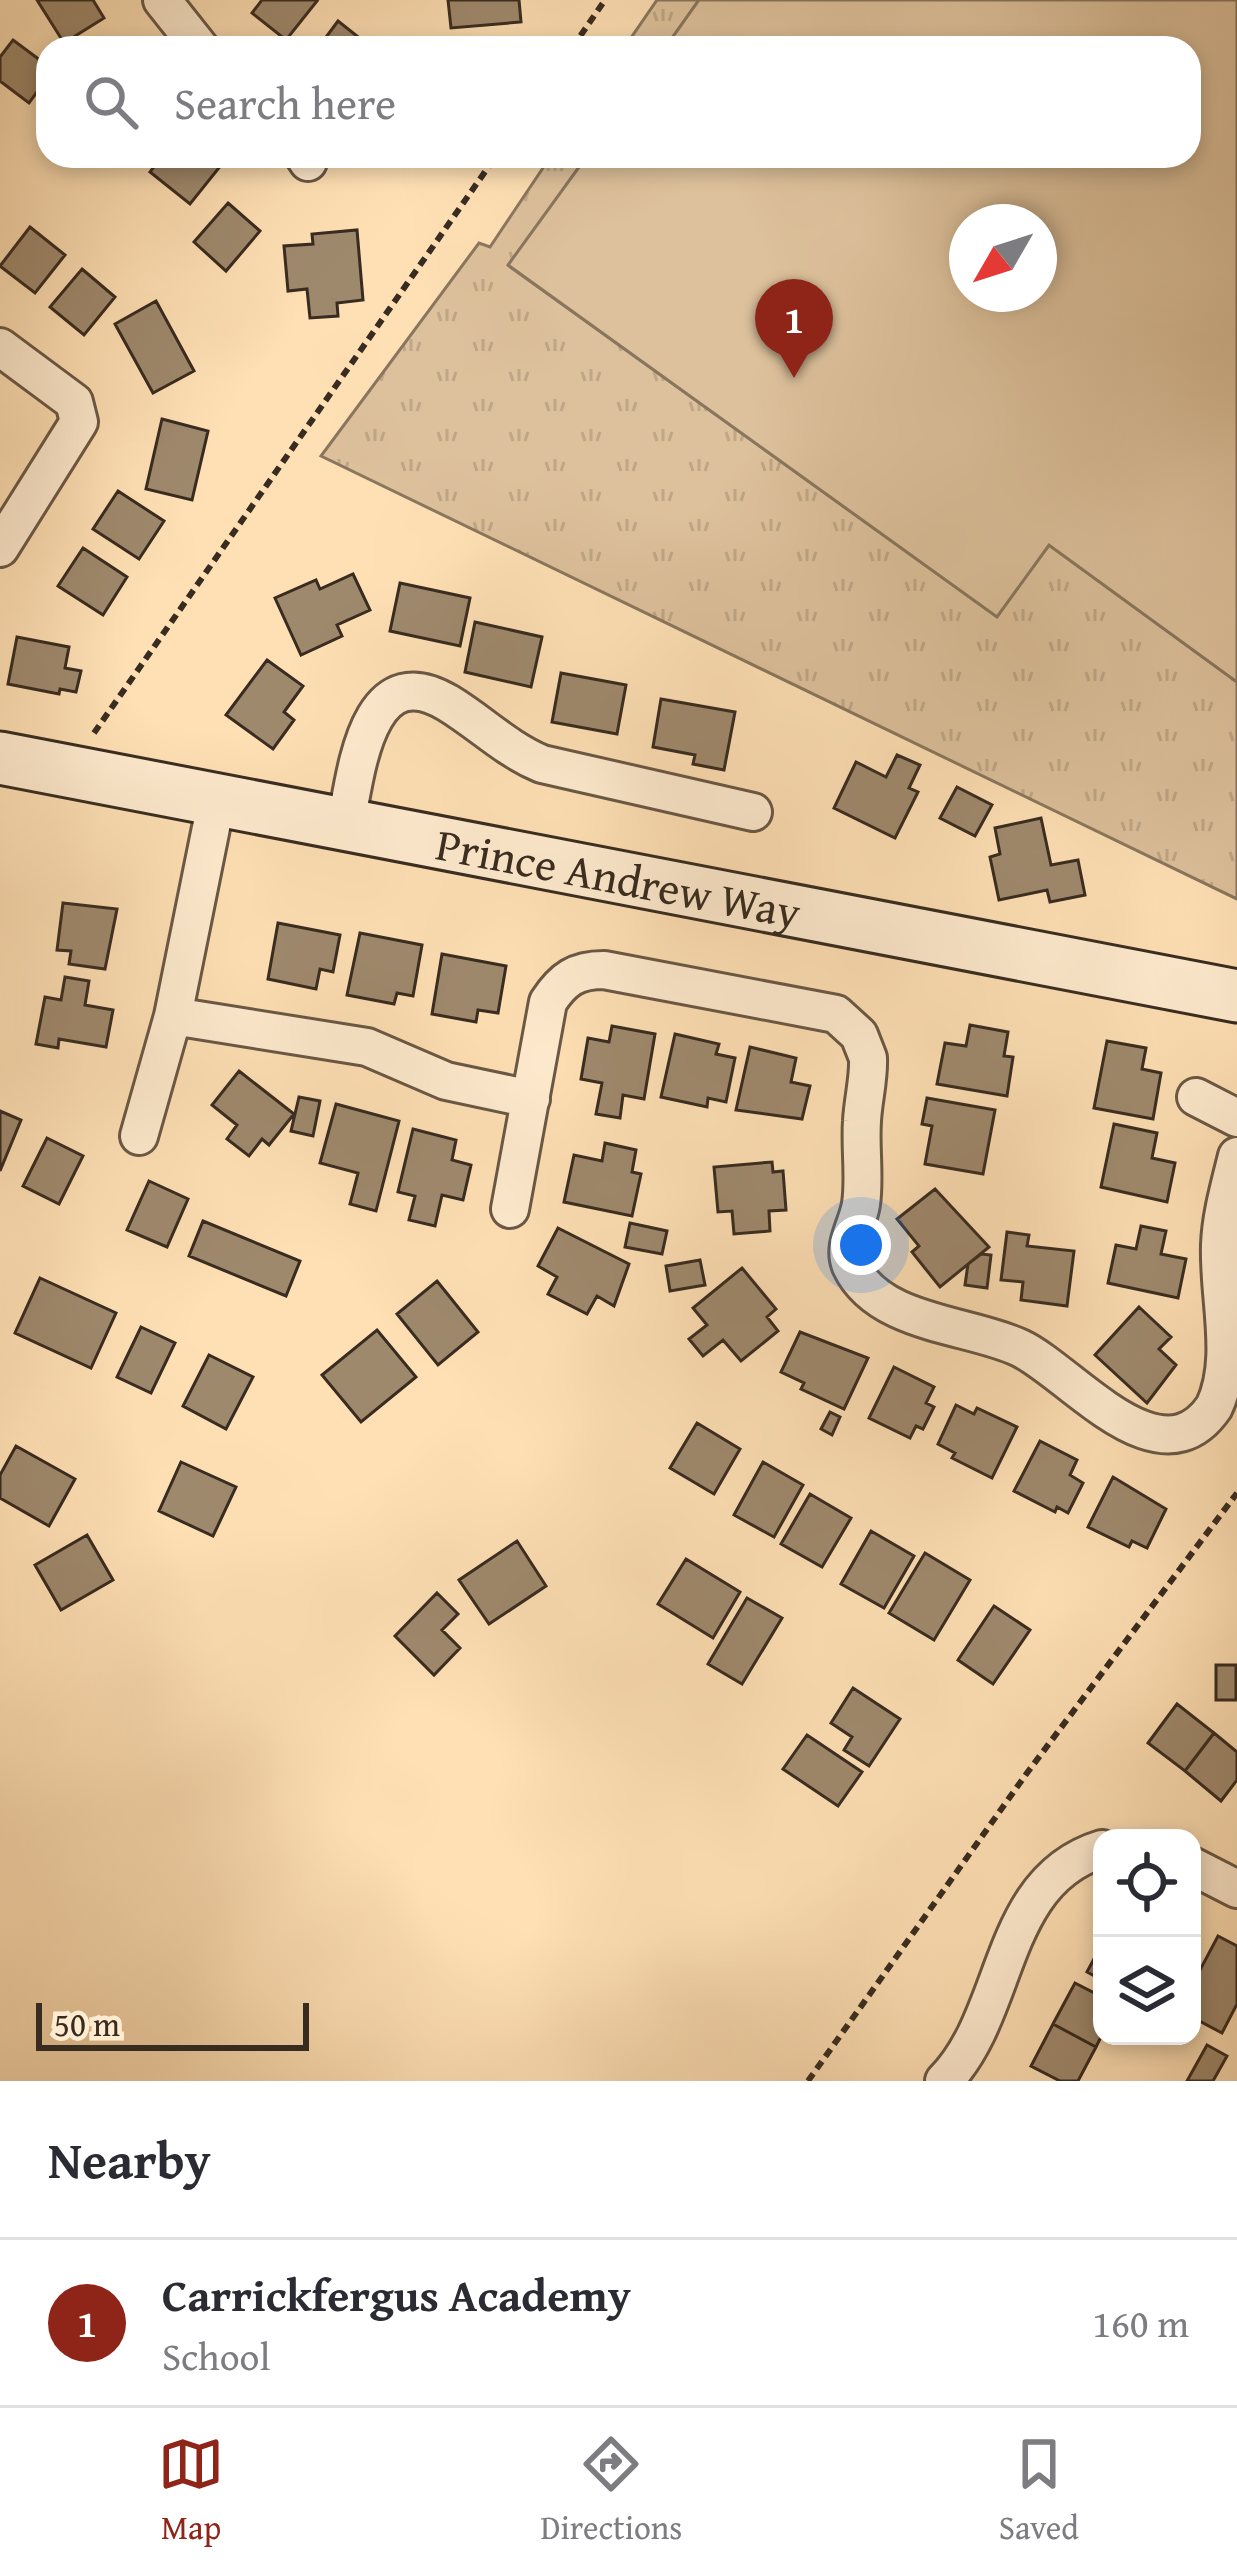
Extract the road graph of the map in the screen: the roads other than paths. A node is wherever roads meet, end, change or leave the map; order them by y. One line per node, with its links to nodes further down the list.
1 (162, 0): 2 (street)
2 (190, 36)
3 (0, 347): 4 (street)
4 (0, 548)
5 (0, 758): 6 (street, Prince Andrew Way)
6 (217, 798): 8 (street, Prince Andrew Way); 10 (street)
7 (753, 812): 8 (street)
8 (346, 823): 9 (street, Prince Andrew Way)
9 (1237, 996)
10 (173, 1016): 12 (street); 14 (street)
11 (1196, 1097): 13 (street)
12 (531, 1099): 15 (street); 16 (street)
13 (1237, 1118)
14 (139, 1136)
15 (1237, 1156)
16 (510, 1209)
17 (1093, 1852): 20 (street)
18 (1201, 1870): 19 (street)
19 (1237, 1888)
20 (944, 2081)

